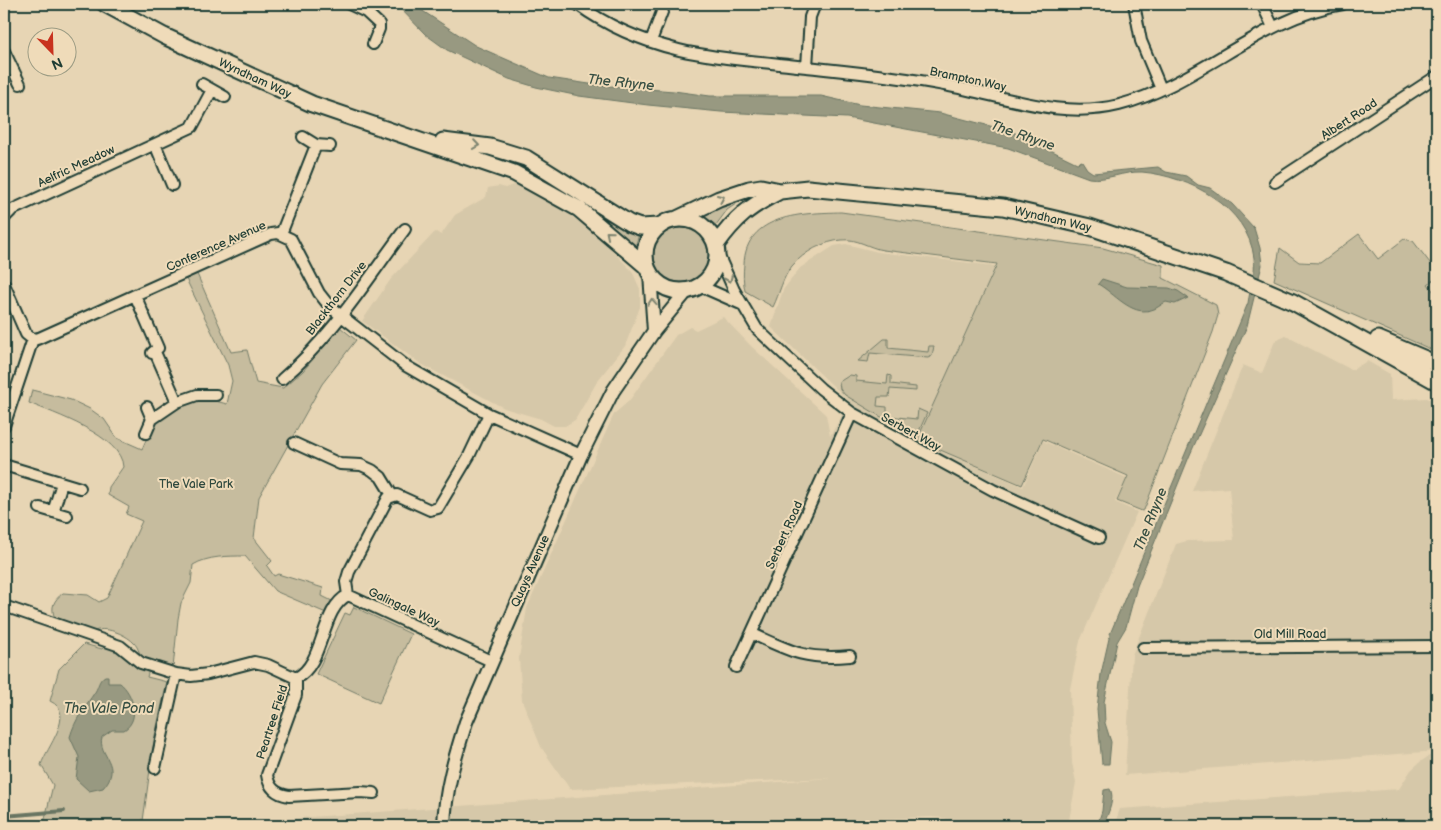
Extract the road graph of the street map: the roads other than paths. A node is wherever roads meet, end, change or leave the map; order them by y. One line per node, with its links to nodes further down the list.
1 (105, 4): 20 (main road, Wyndham Way)
2 (349, 4): 11 (street)
3 (576, 4): 10 (street, Brampton Way)
4 (665, 4): 10 (street)
5 (815, 4): 13 (street)
6 (1134, 4): 17 (street)
7 (1262, 4): 9 (street)
8 (1343, 4): 9 (street, Brampton Way)
9 (1274, 26): 17 (street, Brampton Way)
10 (651, 41): 13 (street, Brampton Way)
11 (373, 44)
12 (5, 57): 15 (street)
13 (806, 67): 17 (street, Brampton Way)
14 (1437, 76): 25 (street, Albert Road)
15 (20, 84)
16 (202, 84): 18 (street)
17 (1161, 89)
18 (212, 90): 19 (street); 22 (street, Aelfric Meadow)
19 (225, 97)
20 (411, 136): 30 (main road, Wyndham Way, one-way to 30); 34 (main road, Wyndham Way, one-way to 20)
21 (303, 137): 23 (street)
22 (155, 144): 26 (street); 28 (street, Aelfric Meadow)
23 (316, 145): 24 (street); 32 (street)
24 (330, 146)
25 (1275, 182)
26 (172, 185)
27 (780, 191): 29 (main road, Wyndham Way, one-way to 27); 33 (main road, Wyndham Way); 39 (main road, Wyndham Way)
28 (5, 213)
29 (677, 219): 30 (main road); 33 (main road)
30 (660, 226): 34 (main road)
31 (405, 229): 40 (street, Blackthorn Drive)
32 (281, 234): 37 (street, Conference Avenue); 40 (street, Conference Avenue)
33 (717, 249): 36 (main road); 38 (street, Serbert Way, one-way to 38)
34 (648, 270): 36 (main road); 41 (street, one-way to 34)
35 (4, 284): 42 (street)
36 (693, 288): 38 (street); 41 (street, Quays Avenue)
37 (135, 295): 42 (street, Conference Avenue); 47 (street)
38 (742, 305): 49 (street, Serbert Way)
39 (1313, 311): 43 (main road, Wyndham Way); 45 (main road, Wyndham Way)
40 (341, 315): 44 (street, Blackthorn Drive); 50 (street, Conference Avenue)
41 (654, 330): 55 (street, Quays Avenue)
42 (33, 339): 52 (street)
43 (1437, 364)
44 (282, 379)
45 (1437, 382)
46 (216, 395): 47 (street)
47 (177, 402): 51 (street)
48 (147, 407): 51 (street)
49 (852, 413): 63 (street, Serbert Way); 66 (street, Serbert Road)
50 (489, 414): 55 (street, Conference Avenue); 59 (street)
51 (152, 419): 53 (street)
52 (4, 426)
53 (146, 433)
54 (294, 443): 59 (street)
55 (581, 455): 70 (street, Quays Avenue)
56 (4, 465): 57 (street)
57 (62, 483): 58 (street); 61 (street)
58 (80, 488)
59 (392, 495): 64 (street)
60 (40, 508): 61 (street)
61 (53, 512): 62 (street)
62 (67, 516)
63 (1100, 538)
64 (348, 595): 70 (street, Galingale Way); 73 (street, Galingale Way)
65 (4, 606): 72 (street)
66 (753, 634): 69 (street); 71 (street, Serbert Road)
67 (1437, 646): 68 (street, Old Mill Road)
68 (1144, 648)
69 (850, 656)
70 (491, 661): 76 (street, Quays Avenue)
71 (736, 667)
72 (176, 674): 73 (street); 74 (street)
73 (296, 678): 75 (street, Peartree Field)
74 (155, 768)
75 (374, 793)
76 (444, 826)

